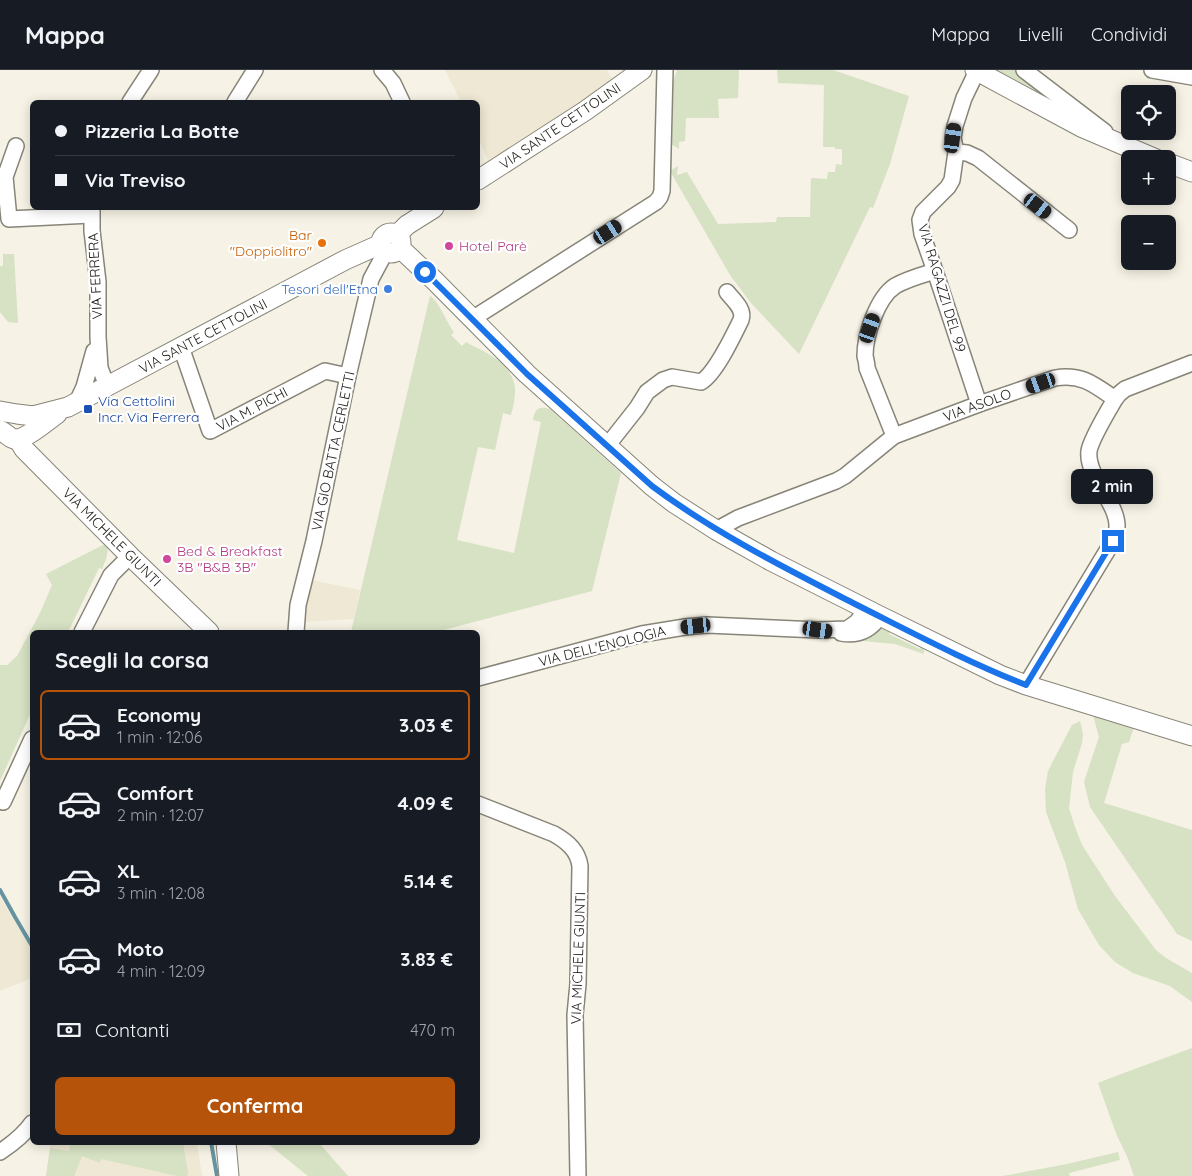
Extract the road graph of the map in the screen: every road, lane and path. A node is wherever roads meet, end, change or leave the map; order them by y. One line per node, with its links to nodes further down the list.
1 (151, 70): 10 (street)
2 (255, 70): 11 (street)
3 (382, 70): 12 (street)
4 (642, 70): 19 (street, VIA SANTE CETTOLINI)
5 (664, 70): 28 (street)
6 (1024, 70): 13 (street)
7 (1152, 70): 9 (street)
8 (976, 71): 13 (street); 16 (street, VIA RAGAZZI DEL 99)
9 (1192, 77)
10 (131, 100)
11 (237, 100)
12 (401, 100)
13 (1122, 145): 15 (street)
14 (16, 146): 21 (street, VIA FERRERA)
15 (1134, 150)
16 (956, 152): 22 (street); 25 (street, VIA RAGAZZI DEL 99)
17 (1176, 166): 18 (street)
18 (1192, 172)
19 (480, 179)
20 (431, 210): 23 (street, VIA SANTE CETTOLINI)
21 (91, 211): 29 (street, VIA FERRERA)
22 (1069, 230)
23 (391, 244): 24 (street, VIA SANTE CETTOLINI); 26 (street, VIA GIO BATTA CERLETTI); 28 (street)
24 (345, 260): 26 (street); 30 (street, VIA SANTE CETTOLINI)
25 (935, 270): 36 (street, VIA RAGAZZI DEL 99); 39 (street)
26 (374, 271): 32 (street, VIA GIO BATTA CERLETTI)
27 (727, 292): 40 (street)
28 (472, 320): 40 (street)
29 (98, 337): 33 (street, VIA FERRERA); 35 (street, VIA FERRERA)
30 (181, 347): 32 (street, VIA M. PICHI); 33 (street, VIA SANTE CETTOLINI)
31 (1192, 363): 34 (street)
32 (348, 376): 46 (street, VIA GIO BATTA CERLETTI)
33 (107, 386): 35 (street, VIA SANTE CETTOLINI)
34 (1115, 399): 36 (street, VIA ASOLO); 48 (street)
35 (72, 404): 37 (street, VIA SANTE CETTOLINI); 38 (street)
36 (979, 404): 39 (street, VIA ASOLO)
37 (12, 413): 38 (street, VIA MICHELE GIUNTI)
38 (13, 434): 42 (street, VIA MICHELE GIUNTI)
39 (894, 436): 41 (street, VIA ASOLO)
40 (607, 446): 41 (street)
41 (716, 530): 43 (street)
42 (130, 556): 44 (street); 45 (street, VIA MICHELE GIUNTI)
43 (873, 612): 47 (street, VIA DELL'ENOLOGIA); 48 (street)
44 (83, 630)
45 (207, 630)
46 (296, 630)
47 (480, 677)
48 (1026, 685): 49 (street)
49 (1192, 736)
50 (30, 743): 51 (street)
51 (3, 802)
52 (480, 805): 57 (street, VIA MICHELE GIUNTI)
53 (30, 1125): 55 (street)
54 (226, 1145): 56 (street)
55 (0, 1152)
56 (229, 1176)
57 (578, 1176)

